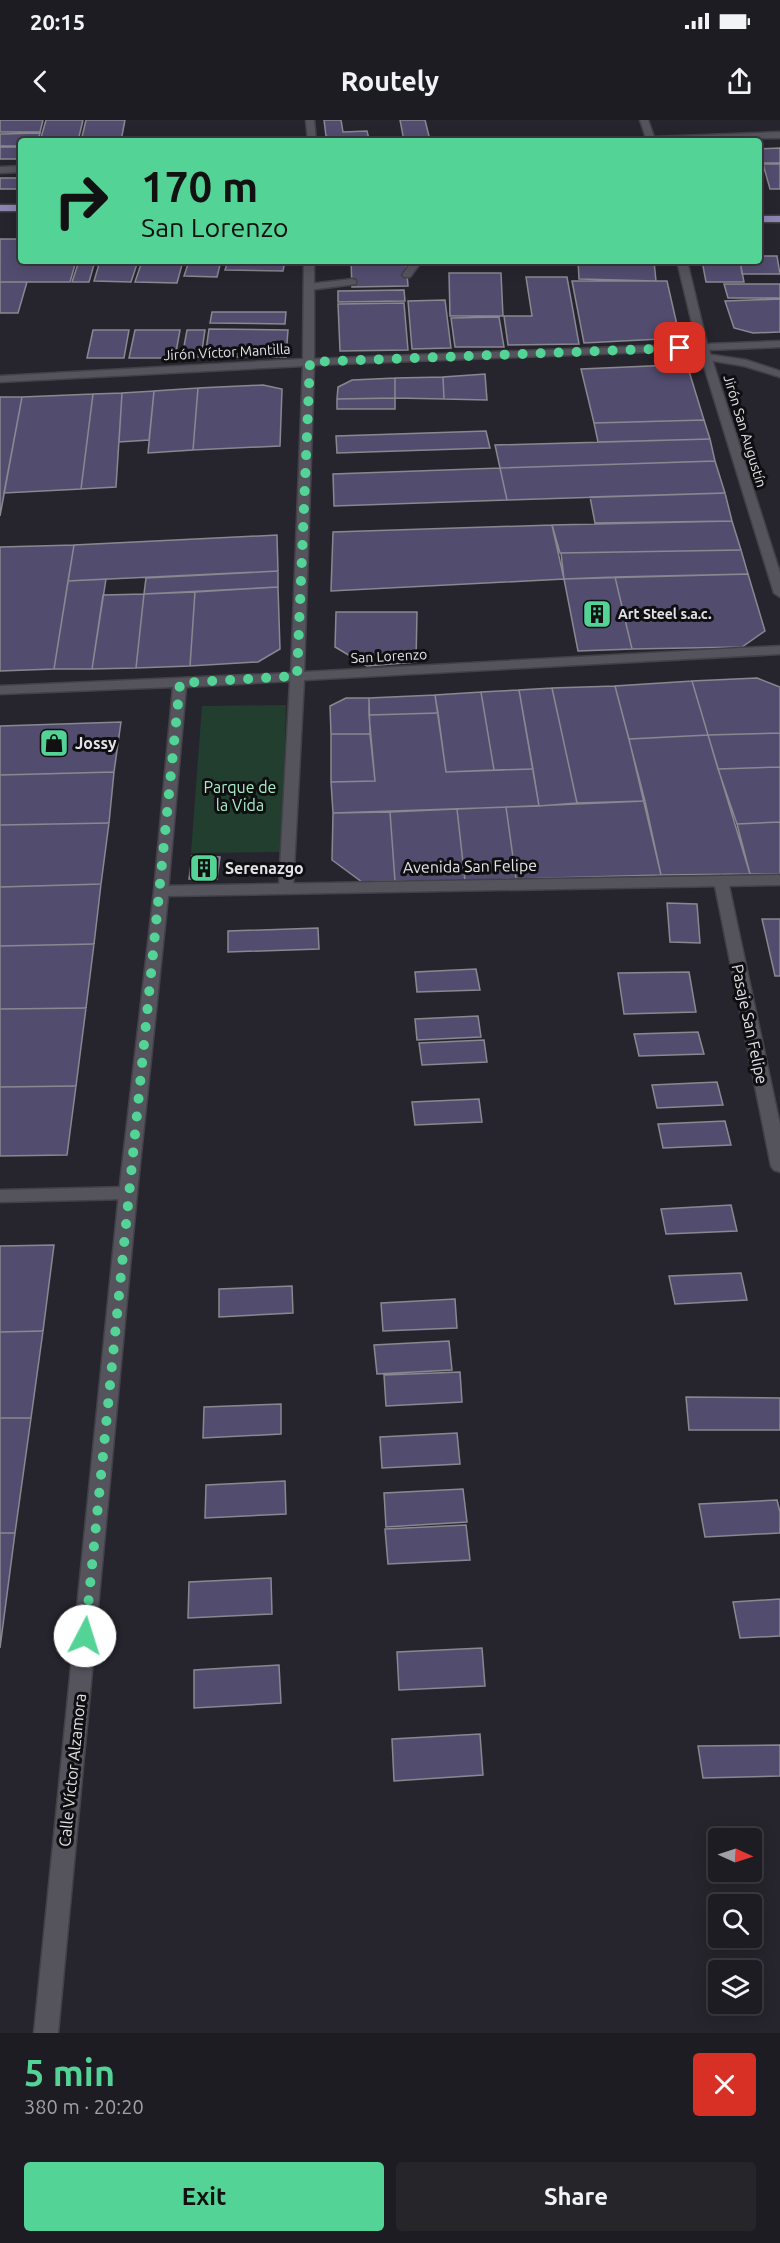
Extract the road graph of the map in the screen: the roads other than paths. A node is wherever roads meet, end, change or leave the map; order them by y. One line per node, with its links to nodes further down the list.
1 (310, 120): 4 (street)
2 (644, 120): 5 (street)
3 (780, 135): 6 (street)
4 (312, 138)
5 (650, 138)
6 (716, 138)
7 (18, 169): 8 (street)
8 (0, 170)
9 (0, 208): 10 (main road)
10 (18, 208)
11 (762, 219): 12 (main road)
12 (780, 219)
13 (309, 264): 18 (street)
14 (415, 264): 16 (street)
15 (683, 264): 20 (street, Jirón San Augustín)
16 (408, 275)
17 (352, 282): 18 (street)
18 (309, 287): 21 (street)
19 (780, 344): 20 (street, Jirón Víctor Mantilla)
20 (705, 352): 21 (street, Jirón Víctor Mantilla); 22 (street); 24 (street, Jirón San Augustín)
21 (310, 362): 23 (street, Jirón Víctor Mantilla); 26 (street)
22 (780, 374)
23 (0, 379)
24 (780, 593)
25 (780, 650): 26 (street, San Lorenzo)
26 (297, 676): 27 (street, San Lorenzo); 31 (street)
27 (180, 683): 28 (street, San Lorenzo); 32 (street, Calle Víctor Alzamora)
28 (0, 690)
29 (780, 880): 30 (street, Avenida San Felipe)
30 (721, 881): 31 (street, Avenida San Felipe); 33 (street, Pasaje San Felipe)
31 (286, 888): 32 (street, Avenida San Felipe)
32 (161, 891): 34 (street, Calle Víctor Alzamora)
33 (780, 1166)
34 (128, 1192): 35 (street); 36 (street, Calle Víctor Alzamora)
35 (0, 1196)
36 (46, 2033)

